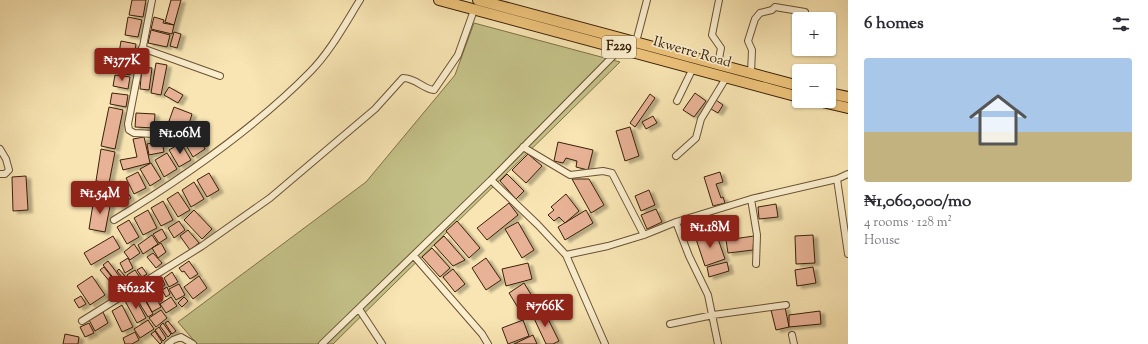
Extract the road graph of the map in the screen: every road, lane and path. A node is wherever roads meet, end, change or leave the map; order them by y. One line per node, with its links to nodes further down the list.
1 (152, 0): 9 (street)
2 (360, 0): 32 (street)
3 (439, 0): 6 (main road, Ikwerre Road / F229)
4 (647, 0): 8 (street)
5 (719, 0): 11 (street)
6 (476, 5): 8 (main road, Ikwerre Road / F229); 10 (main road, Ikwerre Road / F229); 42 (street)
7 (805, 12): 13 (street)
8 (636, 42): 11 (main road, Ikwerre Road / F229)
9 (142, 48): 14 (street); 23 (street)
10 (621, 48): 12 (main road, Ikwerre Road / F229); 24 (street)
11 (718, 64): 13 (main road, Ikwerre Road / F229)
12 (693, 68): 15 (main road, Ikwerre Road / F229); 20 (street)
13 (752, 73): 16 (main road, Ikwerre Road / F229)
14 (220, 76)
15 (726, 78): 18 (main road, Ikwerre Road / F229); 26 (street)
16 (792, 84)
17 (836, 94): 19 (main road)
18 (792, 95)
19 (848, 97)
20 (677, 101)
21 (836, 105): 22 (main road)
22 (848, 108)
23 (154, 134)
24 (523, 147): 30 (street); 34 (street)
25 (0, 149): 27 (street)
26 (676, 156)
27 (0, 174)
28 (848, 174): 29 (street)
29 (837, 179): 31 (street); 35 (street)
30 (491, 180): 36 (street); 37 (street)
31 (751, 199): 33 (street); 38 (street)
32 (114, 220)
33 (676, 222): 34 (street); 41 (street)
34 (644, 235): 36 (street)
35 (848, 254)
36 (566, 255): 50 (street)
37 (414, 256): 40 (street); 49 (street)
38 (756, 264)
39 (786, 305): 41 (street)
40 (359, 309): 47 (street); 48 (street)
41 (713, 315): 43 (street); 51 (street)
42 (82, 321)
43 (670, 324)
44 (792, 335): 52 (street)
45 (168, 344): 46 (street)
46 (193, 344)
47 (322, 344)
48 (382, 344)
49 (488, 344)
50 (605, 344)
51 (718, 344)
52 (794, 344)

